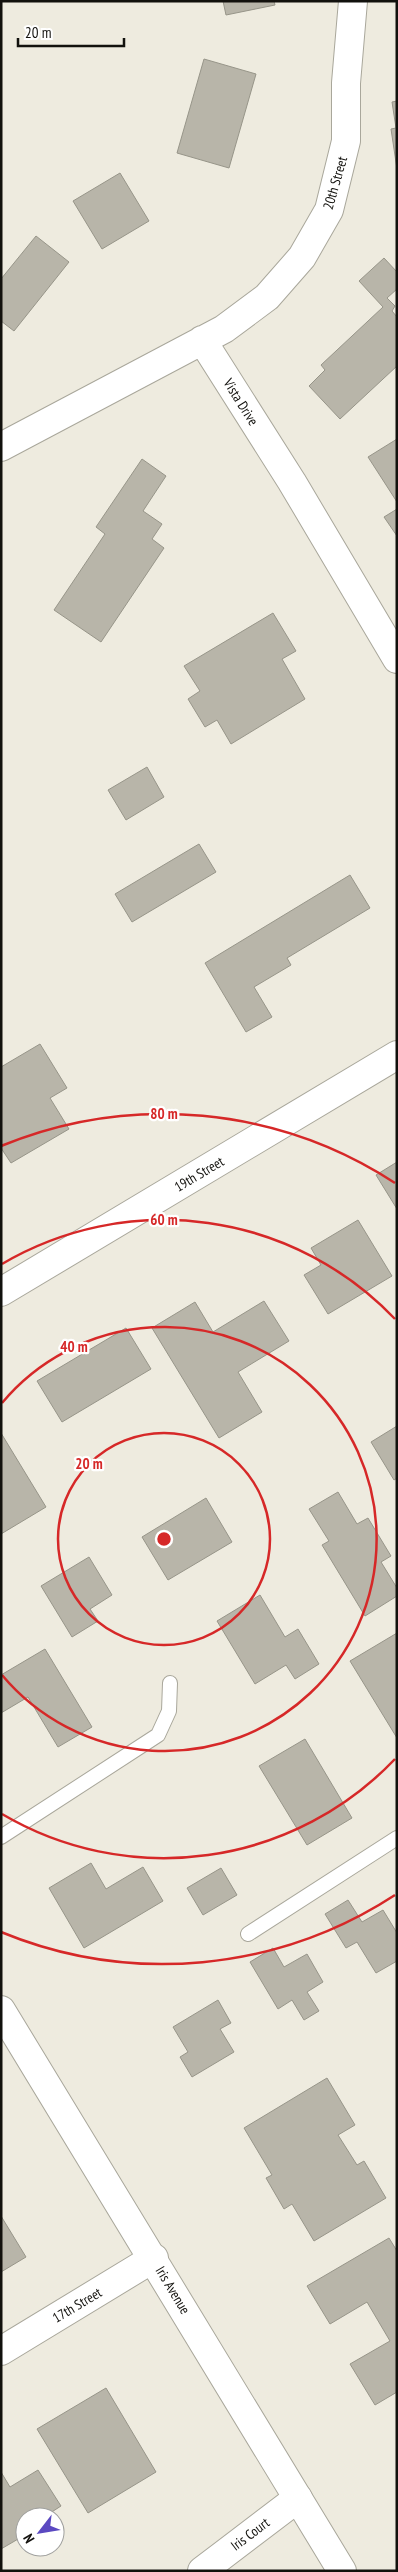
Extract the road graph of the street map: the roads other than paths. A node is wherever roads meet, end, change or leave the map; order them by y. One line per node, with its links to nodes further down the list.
1 (353, 1): 2 (street, 20th Street)
2 (202, 340): 3 (street); 4 (street, Vista Drive)
3 (1, 447)
4 (397, 659)
5 (397, 1055): 6 (street, 19th Street)
6 (1, 1292)
7 (170, 1683): 8 (lane)
8 (1, 1837)
9 (397, 1838): 10 (lane)
10 (248, 1934)
11 (1, 2010): 12 (street, Iris Avenue)
12 (154, 2258): 13 (street, 17th Street); 14 (street, Iris Avenue)
13 (1, 2351)
14 (298, 2498): 15 (street, Iris Court); 16 (street, Iris Avenue)
15 (202, 2571)
16 (342, 2571)

